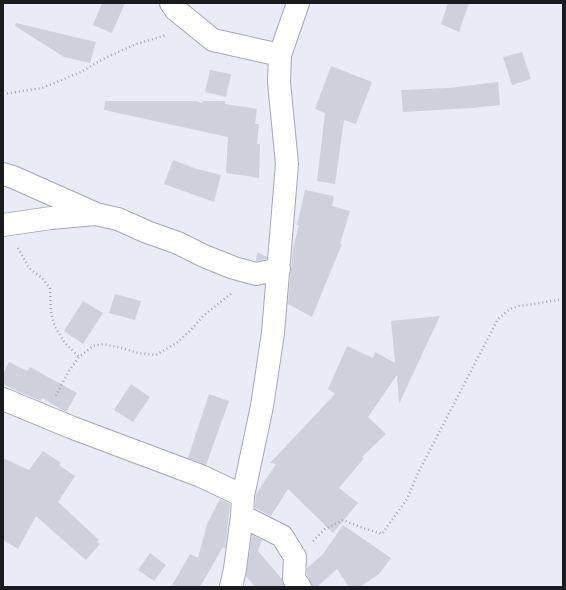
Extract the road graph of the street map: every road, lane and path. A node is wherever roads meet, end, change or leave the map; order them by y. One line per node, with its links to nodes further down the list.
1 (171, 3): 4 (street)
2 (298, 3): 4 (street)
3 (172, 35): 5 (path)
4 (280, 55): 9 (street)
5 (3, 94)
6 (3, 174): 7 (street)
7 (95, 214): 8 (street); 10 (street)
8 (5, 225): 12 (path)
9 (279, 270): 10 (street); 15 (street)
10 (256, 274): 12 (path)
11 (563, 299): 16 (path)
12 (79, 357): 14 (path)
13 (3, 399): 14 (street)
14 (44, 416): 15 (street)
15 (243, 506): 16 (street); 17 (street)
16 (296, 557): 18 (street)
17 (231, 587)
18 (300, 587)

